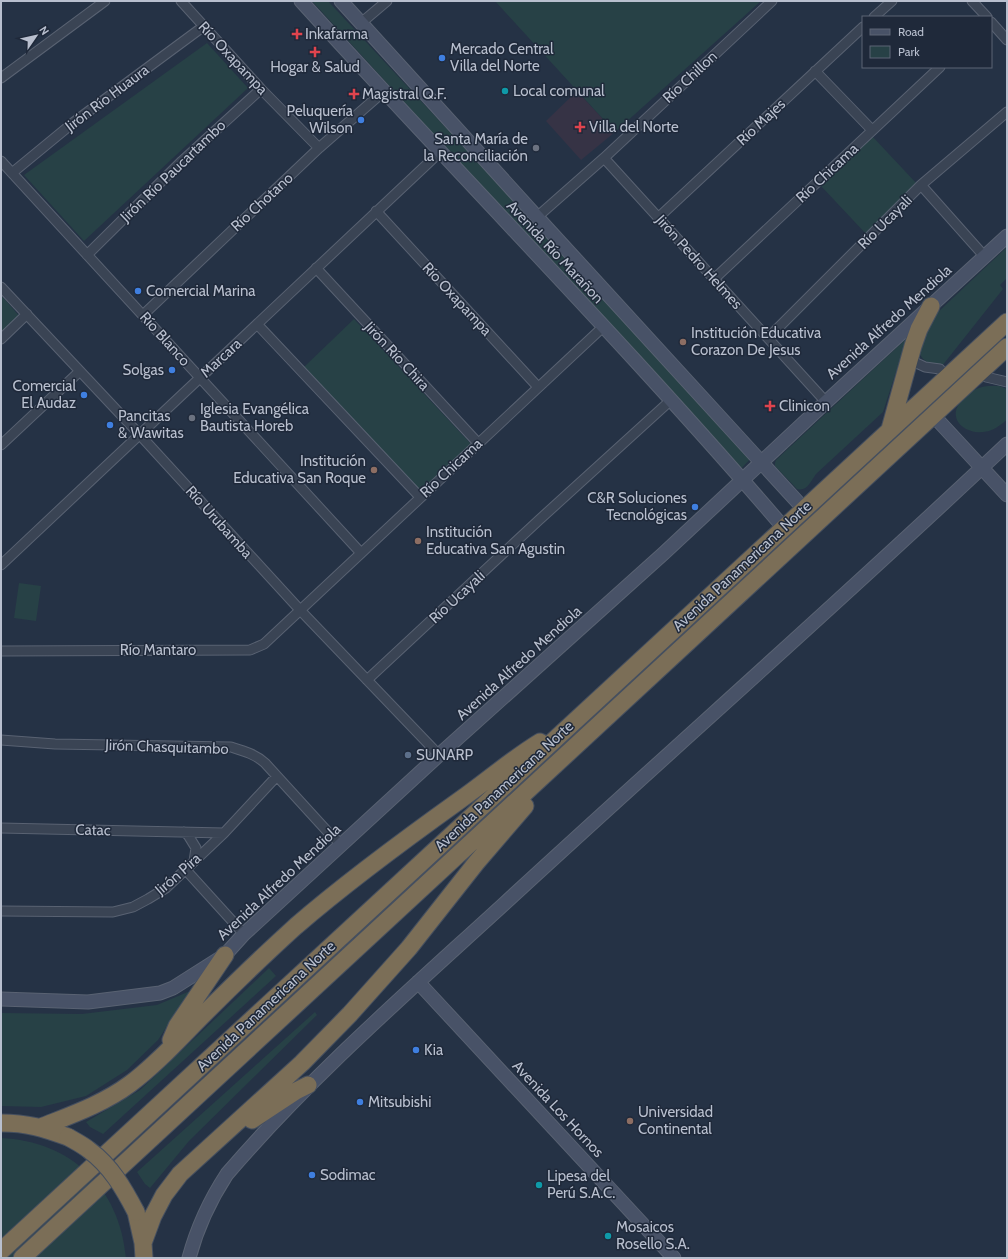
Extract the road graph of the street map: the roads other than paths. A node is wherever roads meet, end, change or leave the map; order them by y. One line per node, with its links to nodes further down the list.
1 (105, 1): 18 (street)
2 (181, 1): 13 (street, Río Oxapampa)
3 (301, 1): 20 (main road, Avenida Río Marañon)
4 (341, 1): 11 (main road, Avenida Río Marañon)
5 (386, 1): 11 (street)
6 (772, 1): 25 (street, Río Chillon)
7 (892, 1): 9 (street)
8 (972, 1): 10 (street)
9 (875, 16)
10 (986, 16)
11 (361, 23): 30 (main road, Avenida Río Marañon)
12 (992, 23): 15 (street)
13 (204, 26): 19 (street, Río Oxapampa); 27 (street, Jirón Río Huaura)
14 (862, 28): 17 (street, Río Majes)
15 (1007, 40)
16 (939, 68): 22 (street, Río Chicama)
17 (815, 71): 22 (street); 31 (street, Río Majes)
18 (1, 78)
19 (261, 89): 23 (street, Río Oxapampa); 33 (street, Jirón Río Paucartambo)
20 (383, 92): 23 (street, Río Chotano); 24 (main road, Avenida Río Marañon)
21 (1007, 112): 28 (street, Río Ucayali)
22 (872, 130): 36 (street, Río Chicama)
23 (319, 148): 40 (street, Río Chotano)
24 (440, 152): 29 (street, Marcara); 43 (main road, Avenida Río Marañon)
25 (604, 158): 30 (street, Río Chillon); 31 (street, Jirón Pedro Helmes)
26 (1, 162): 27 (street, Río Blanco)
27 (12, 173): 33 (street, Río Blanco)
28 (921, 185): 34 (street); 44 (street, Río Ucayali)
29 (376, 211): 35 (street, Marcara); 53 (street, Río Oxapampa)
30 (537, 217): 62 (main road, Avenida Río Marañon)
31 (659, 217): 36 (street, Jirón Pedro Helmes)
32 (1007, 236): 34 (main road, Avenida Alfredo Mendiola)
33 (87, 255): 40 (street, Río Blanco)
34 (984, 256): 38 (main road, Avenida Alfredo Mendiola)
35 (316, 268): 42 (street, Marcara); 59 (street, Jirón Río Chira)
36 (714, 279): 44 (street, Jirón Pedro Helmes)
37 (1, 287): 39 (street, Río Urubamba)
38 (931, 306): 47 (highway); 55 (main road, Avenida Alfredo Mendiola)
39 (27, 314): 45 (street); 49 (street, Río Urubamba)
40 (143, 315): 51 (street, Río Blanco)
41 (1007, 322): 57 (highway, Avenida Panamericana Norte)
42 (258, 324): 51 (street, Marcara); 66 (street)
43 (603, 327): 53 (street, Río Chicama); 54 (main road, Avenida Río Marañon)
44 (768, 338): 55 (street, Jirón Pedro Helmes)
45 (1, 339)
46 (1007, 347): 56 (highway, Avenida Panamericana Norte)
47 (910, 360): 48 (street); 57 (highway)
48 (940, 369)
49 (80, 371): 58 (street, Río Urubamba); 61 (street)
50 (986, 377): 52 (street)
51 (200, 378): 58 (street, Marcara); 69 (street, Río Blanco)
52 (1007, 382)
53 (538, 386): 59 (street, Río Chicama)
54 (671, 400): 64 (main road, Avenida Río Marañon); 73 (street, Río Ucayali)
55 (826, 402): 62 (main road, Avenida Alfredo Mendiola)
56 (933, 416): 63 (main road); 75 (highway, Avenida Panamericana Norte)
57 (890, 430): 67 (highway, Avenida Panamericana Norte)
58 (140, 435): 70 (street, Marcara); 71 (street, Río Urubamba)
59 (478, 443): 66 (street, Río Chicama)
60 (1007, 444): 63 (main road)
61 (1, 445)
62 (762, 463): 64 (main road, Avenida Alfredo Mendiola); 67 (main road, Avenida Río Marañon)
63 (982, 468): 65 (main road); 88 (main road)
64 (743, 480): 68 (main road, Avenida Río Marañon); 77 (main road, Avenida Alfredo Mendiola)
65 (1007, 495)
66 (420, 497): 69 (street, Río Chicama)
67 (804, 509): 68 (highway, Avenida Panamericana Norte)
68 (784, 528): 74 (highway, Avenida Panamericana Norte)
69 (361, 553): 71 (street, Río Chicama)
70 (1, 565)
71 (300, 611): 72 (street, Río Mantaro); 73 (street, Río Urubamba)
72 (1, 651)
73 (367, 680): 77 (street, Río Urubamba)
74 (573, 722): 90 (highway); 95 (highway, Avenida Panamericana Norte)
75 (594, 730): 94 (highway); 97 (highway, Avenida Panamericana Norte)
76 (1, 740): 78 (street, Jirón Chasquitambo)
77 (439, 755): 82 (main road, Avenida Alfredo Mendiola)
78 (277, 776): 81 (street, Jirón Pira); 82 (street, Jirón Chasquitambo)
79 (1, 828): 80 (street, Catac)
80 (184, 832): 81 (street, Catac); 83 (street)
81 (224, 833): 83 (street, Jirón Pira)
82 (342, 845): 86 (main road, Avenida Alfredo Mendiola)
83 (194, 861): 84 (street, Jirón Pira)
84 (185, 869): 85 (street, Jirón Pira); 86 (street)
85 (1, 911)
86 (244, 934): 87 (main road, Avenida Alfredo Mendiola)
87 (225, 955): 89 (main road, Avenida Alfredo Mendiola); 90 (highway)
88 (418, 982): 91 (main road); 99 (main road, Avenida Los Hornos)
89 (1, 999)
90 (164, 1055): 93 (highway)
91 (308, 1085): 94 (highway); 98 (main road)
92 (1, 1123): 93 (highway)
93 (41, 1127): 96 (highway, bridge)
94 (215, 1142): 96 (highway)
95 (1, 1251)
96 (144, 1251)
97 (22, 1258)
98 (188, 1258)
99 (674, 1258)

